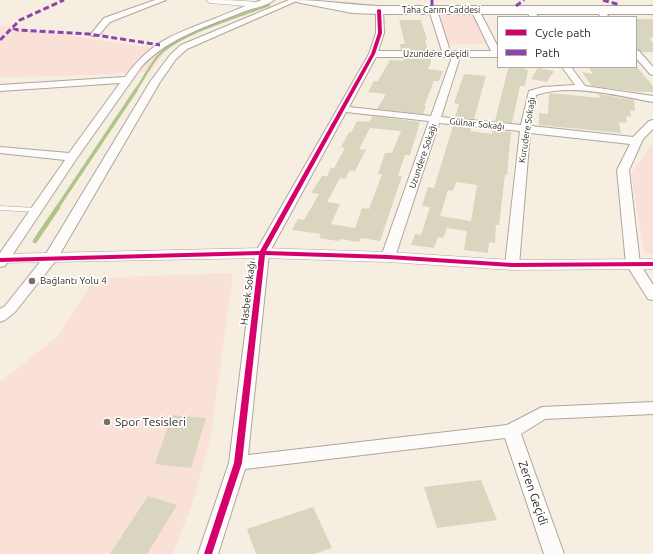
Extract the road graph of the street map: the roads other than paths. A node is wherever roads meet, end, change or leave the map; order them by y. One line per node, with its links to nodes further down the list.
1 (162, 0): 15 (street)
2 (210, 0): 8 (street)
3 (270, 0): 8 (street)
4 (295, 0): 41 (street)
5 (302, 0): 9 (main road, Taha Carım Caddesi)
6 (334, 0): 7 (main road, Taha Carım Caddesi)
7 (653, 2)
8 (258, 4): 25 (street)
9 (379, 10): 10 (main road, Taha Carım Caddesi); 17 (street, Hasbek Sokağı)
10 (433, 10): 11 (main road, Taha Carım Caddesi); 18 (street)
11 (475, 10): 13 (main road, Taha Carım Caddesi); 16 (street)
12 (653, 10): 14 (main road, Taha Carım Caddesi)
13 (532, 14): 14 (main road, Taha Carım Caddesi)
14 (602, 14)
15 (95, 34)
16 (497, 52)
17 (373, 54): 18 (street, Uzundere Geçidi); 29 (street, Hasbek Sokağı)
18 (452, 54): 19 (street, Uzundere Geçidi); 30 (street, Uzundere Sokağı)
19 (497, 54)
20 (637, 54): 21 (street)
21 (653, 54)
22 (637, 55): 24 (street)
23 (567, 68): 27 (street)
24 (653, 72)
25 (128, 80): 26 (street); 36 (street)
26 (0, 88)
27 (582, 89): 28 (street, Kurudere Sokağı); 32 (street, Kurudere Sokağı)
28 (653, 99)
29 (343, 109): 30 (street, Gülnar Sokağı); 39 (street, Hasbek Sokağı)
30 (435, 119): 32 (street, Gülnar Sokağı); 40 (street, Uzundere Sokağı)
31 (653, 123): 34 (street)
32 (525, 129): 34 (street, Gülnar Sokağı); 45 (street, Kurudere Sokağı)
33 (653, 139): 34 (street, Gülnar Sokağı)
34 (637, 140): 43 (street)
35 (0, 150): 36 (street)
36 (72, 157): 38 (street)
37 (0, 208): 38 (lane)
38 (36, 210): 42 (street)
39 (262, 253): 40 (street); 41 (street); 50 (street, Hasbek Sokağı)
40 (388, 257): 45 (street)
41 (50, 259): 42 (street); 47 (street)
42 (1, 261)
43 (633, 264): 44 (street); 45 (street); 46 (street)
44 (653, 264)
45 (512, 265)
46 (653, 296)
47 (0, 317)
48 (653, 408): 49 (street)
49 (511, 431): 50 (street); 52 (street, Zeren Geçidi)
50 (238, 463): 51 (street, Hasbek Sokağı)
51 (208, 554)
52 (554, 554)

